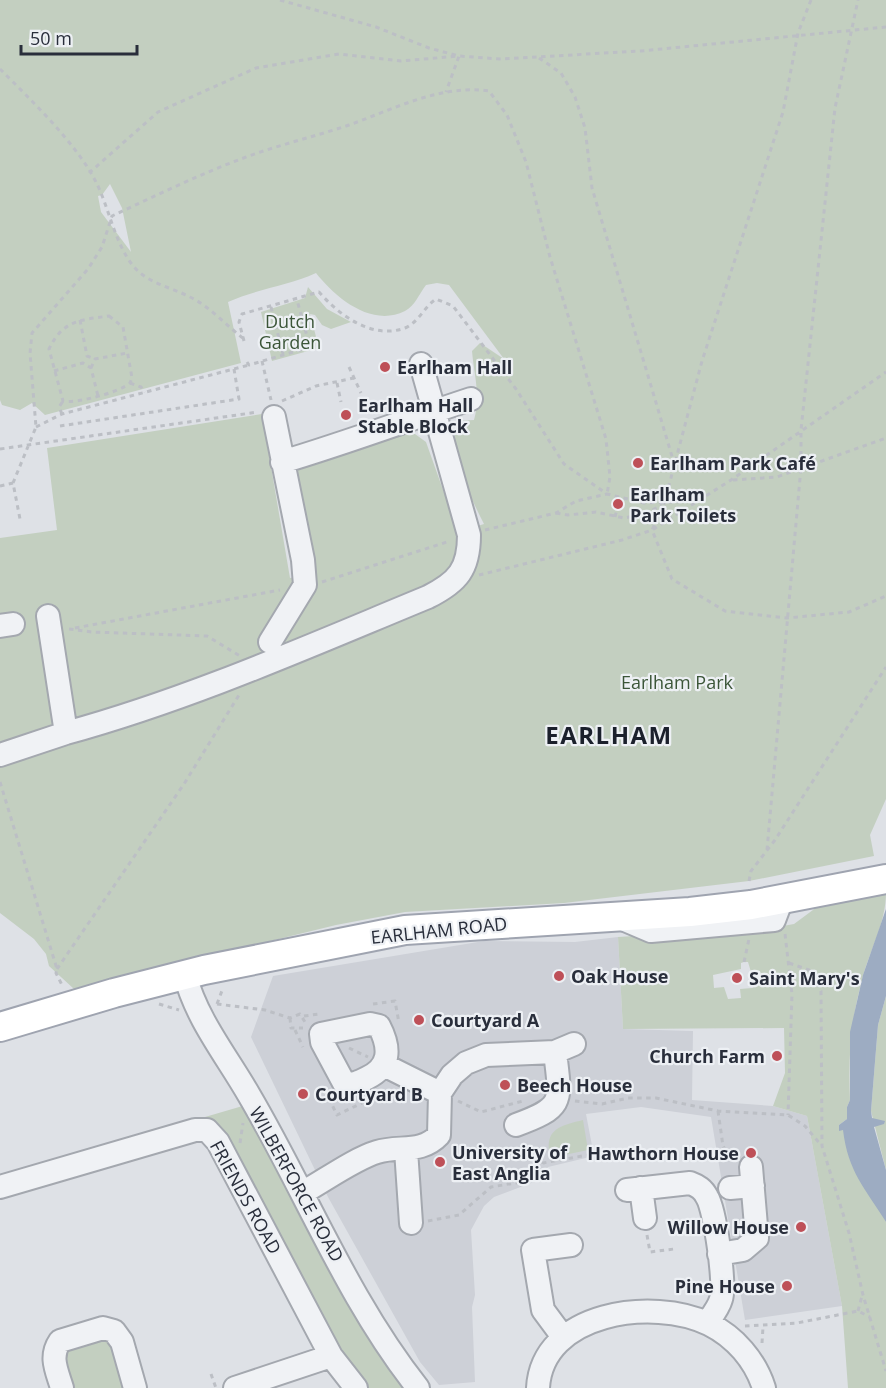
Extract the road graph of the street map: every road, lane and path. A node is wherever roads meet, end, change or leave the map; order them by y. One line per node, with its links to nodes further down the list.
1 (279, 0): 7 (path)
2 (811, 0): 6 (path)
3 (858, 0): 5 (path)
4 (886, 27): 5 (path)
5 (851, 29): 6 (path); 48 (path)
6 (798, 33): 8 (path); 53 (path)
7 (459, 56): 8 (path); 10 (path); 11 (path)
8 (538, 57): 53 (path)
9 (0, 69): 11 (path)
10 (446, 92): 12 (path); 58 (path)
11 (89, 172): 12 (path)
12 (112, 216): 19 (path); 47 (path)
13 (297, 300): 15 (path)
14 (271, 307): 17 (path)
15 (301, 316): 17 (path); 18 (path)
16 (80, 320): 21 (path); 23 (path); 31 (path)
17 (275, 324): 20 (path)
18 (307, 338): 20 (path); 22 (path)
19 (244, 341)
20 (281, 346): 22 (path)
21 (127, 353): 24 (path); 35 (path)
22 (283, 354): 25 (path)
23 (87, 356): 24 (path); 26 (path)
24 (95, 359): 29 (path)
25 (262, 361): 30 (path); 44 (path)
26 (83, 363): 29 (path); 31 (path)
27 (421, 364): 43 (street)
28 (349, 367): 33 (path)
29 (91, 368): 39 (path)
30 (234, 369): 37 (path); 46 (path)
31 (54, 371): 41 (path)
32 (886, 372): 48 (path)
33 (355, 380): 34 (path); 36 (path); 38 (path)
34 (362, 380)
35 (130, 383): 37 (path); 39 (path)
36 (337, 383): 42 (path); 44 (path)
37 (145, 392): 45 (path)
38 (361, 393)
39 (98, 396): 41 (path)
40 (471, 399): 43 (street)
41 (63, 401): 45 (path)
42 (341, 402)
43 (434, 411): 52 (street); 66 (street)
44 (273, 413): 50 (path); 52 (street)
45 (62, 414): 47 (path)
46 (60, 426)
47 (36, 427): 50 (path)
48 (801, 430): 54 (path); 55 (path)
49 (886, 438): 54 (path)
50 (30, 444): 51 (path); 56 (path)
51 (0, 449)
52 (282, 462): 67 (street)
53 (674, 463): 60 (path)
54 (801, 467): 55 (path); 71 (path)
55 (731, 480): 59 (path)
56 (13, 483): 57 (path); 64 (path)
57 (0, 486)
58 (606, 494): 60 (path); 62 (path)
59 (695, 501): 60 (path); 65 (path)
60 (664, 504): 63 (path); 65 (path)
61 (617, 509): 63 (path)
62 (556, 513): 63 (path); 66 (path)
63 (615, 517)
64 (20, 519)
65 (652, 530): 68 (path); 71 (path)
66 (469, 535): 67 (path); 68 (street)
67 (305, 585): 72 (path); 73 (street)
68 (444, 589): 73 (street)
69 (886, 596): 71 (path)
70 (48, 616): 72 (path); 76 (street)
71 (787, 618): 79 (path)
72 (69, 629): 74 (path)
73 (278, 648): 74 (street)
74 (257, 666): 76 (street); 86 (path)
75 (886, 667): 79 (path)
76 (66, 733): 77 (street)
77 (0, 755)
78 (0, 782): 86 (path)
79 (767, 850): 80 (path)
80 (749, 881)
81 (878, 881): 87 (main road, EARLHAM ROAD)
82 (784, 929): 85 (path)
83 (749, 940): 84 (path)
84 (744, 962)
85 (789, 963): 107 (path); 109 (path)
86 (57, 969): 88 (path)
87 (185, 975): 91 (street, WILBERFORCE ROAD); 96 (main road, EARLHAM ROAD)
88 (65, 991)
89 (152, 1002): 91 (path)
90 (372, 1005): 95 (path)
91 (207, 1007): 94 (path); 102 (street, WILBERFORCE ROAD)
92 (326, 1012): 93 (path)
93 (304, 1016): 94 (path); 97 (path)
94 (290, 1018): 97 (path)
95 (399, 1023)
96 (0, 1027)
97 (295, 1030): 98 (path)
98 (305, 1051)
99 (384, 1065): 101 (street)
100 (321, 1083): 103 (path)
101 (440, 1093): 104 (street); 105 (path); 110 (street)
102 (249, 1095): 112 (path); 116 (street, WILBERFORCE ROAD)
103 (374, 1096)
104 (558, 1096): 106 (path); 108 (street)
105 (527, 1100)
106 (718, 1112): 107 (path); 113 (path)
107 (788, 1115): 109 (path)
108 (516, 1125)
109 (822, 1146): 122 (path)
110 (406, 1150): 116 (street); 118 (street)
111 (588, 1155): 118 (path)
112 (234, 1171): 114 (street, FRIENDS ROAD); 127 (street, FRIENDS ROAD)
113 (752, 1176): 115 (street); 121 (street)
114 (0, 1187)
115 (730, 1188)
116 (302, 1193): 135 (street, WILBERFORCE ROAD)
117 (645, 1218): 120 (path); 121 (street)
118 (411, 1223)
119 (571, 1245): 126 (street)
120 (674, 1248)
121 (719, 1254): 125 (street)
122 (863, 1294): 123 (path); 124 (path)
123 (858, 1311): 124 (path); 125 (path)
124 (870, 1317): 128 (path)
125 (713, 1326): 126 (street); 137 (street)
126 (562, 1337): 136 (street)
127 (331, 1356): 133 (street); 134 (street, FRIENDS ROAD)
128 (886, 1371)
129 (212, 1374): 132 (path)
130 (62, 1388): 131 (street)
131 (135, 1388)
132 (216, 1388)
133 (235, 1388)
134 (356, 1388)
135 (418, 1388)
136 (538, 1388)
137 (764, 1388)

